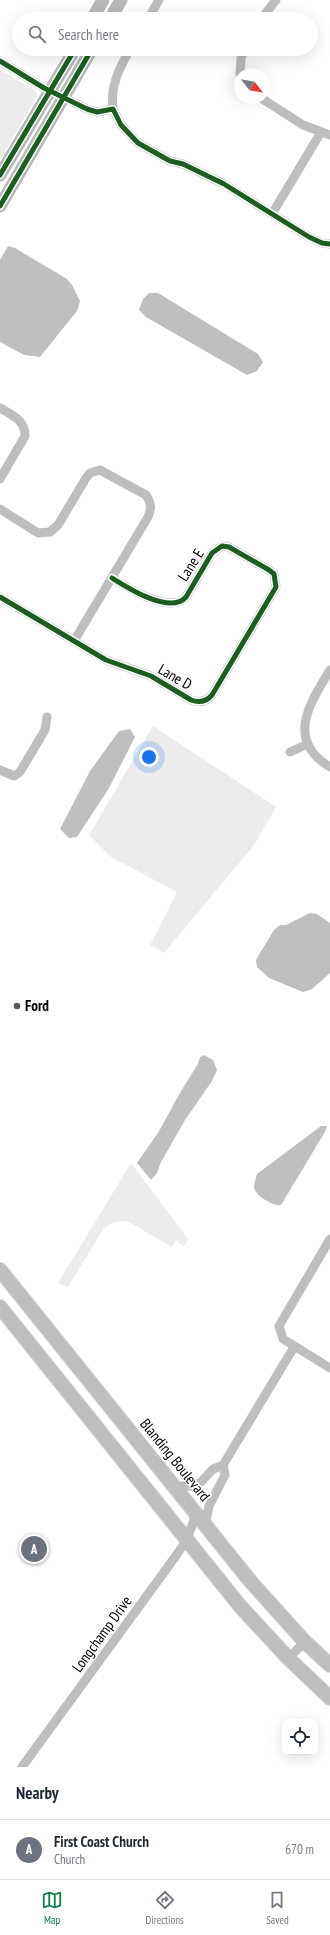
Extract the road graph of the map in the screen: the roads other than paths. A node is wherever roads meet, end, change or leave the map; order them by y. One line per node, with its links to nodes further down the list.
1 (103, 0): 5 (main road)
2 (121, 0): 6 (main road)
3 (159, 0): 7 (street)
4 (274, 1): 8 (street)
5 (96, 12)
6 (114, 12)
7 (152, 12)
8 (267, 12)
9 (71, 56): 15 (main road)
10 (88, 56): 16 (main road)
11 (126, 56): 18 (street)
12 (242, 56): 14 (street)
13 (0, 61): 15 (street)
14 (240, 68)
15 (50, 91): 16 (street); 21 (main road)
16 (64, 98): 18 (street); 22 (main road)
17 (270, 104): 19 (street)
18 (113, 109): 23 (street)
19 (321, 132): 20 (street); 23 (street)
20 (330, 134)
21 (0, 175)
22 (0, 206)
23 (272, 214): 24 (street)
24 (330, 244)
25 (0, 408): 26 (street)
26 (0, 478)
27 (0, 509): 28 (street)
28 (112, 578): 29 (street, Lane E); 31 (street)
29 (274, 592): 31 (street, Lane D)
30 (0, 597): 31 (street, Lane D)
31 (74, 641)
32 (330, 670): 34 (street)
33 (47, 717): 37 (street)
34 (308, 744): 35 (street); 36 (street)
35 (290, 752)
36 (330, 768)
37 (0, 770)
38 (330, 1239): 42 (street)
39 (0, 1270): 41 (main road, Blanding Boulevard)
40 (0, 1307): 43 (main road)
41 (59, 1343): 43 (main road); 46 (main road, Blanding Boulevard)
42 (294, 1346): 44 (street); 45 (street)
43 (41, 1358): 49 (main road)
44 (330, 1368)
45 (223, 1466): 46 (street); 48 (street)
46 (174, 1486): 47 (main road, Blanding Boulevard)
47 (196, 1514): 48 (main road, Blanding Boulevard); 49 (street, Longchamp Drive)
48 (205, 1525): 50 (main road, Blanding Boulevard)
49 (187, 1540): 51 (main road); 54 (street, Longchamp Drive)
50 (305, 1642): 51 (street); 52 (main road, Blanding Boulevard)
51 (288, 1658): 53 (main road)
52 (330, 1665)
53 (330, 1698)
54 (22, 1767)

